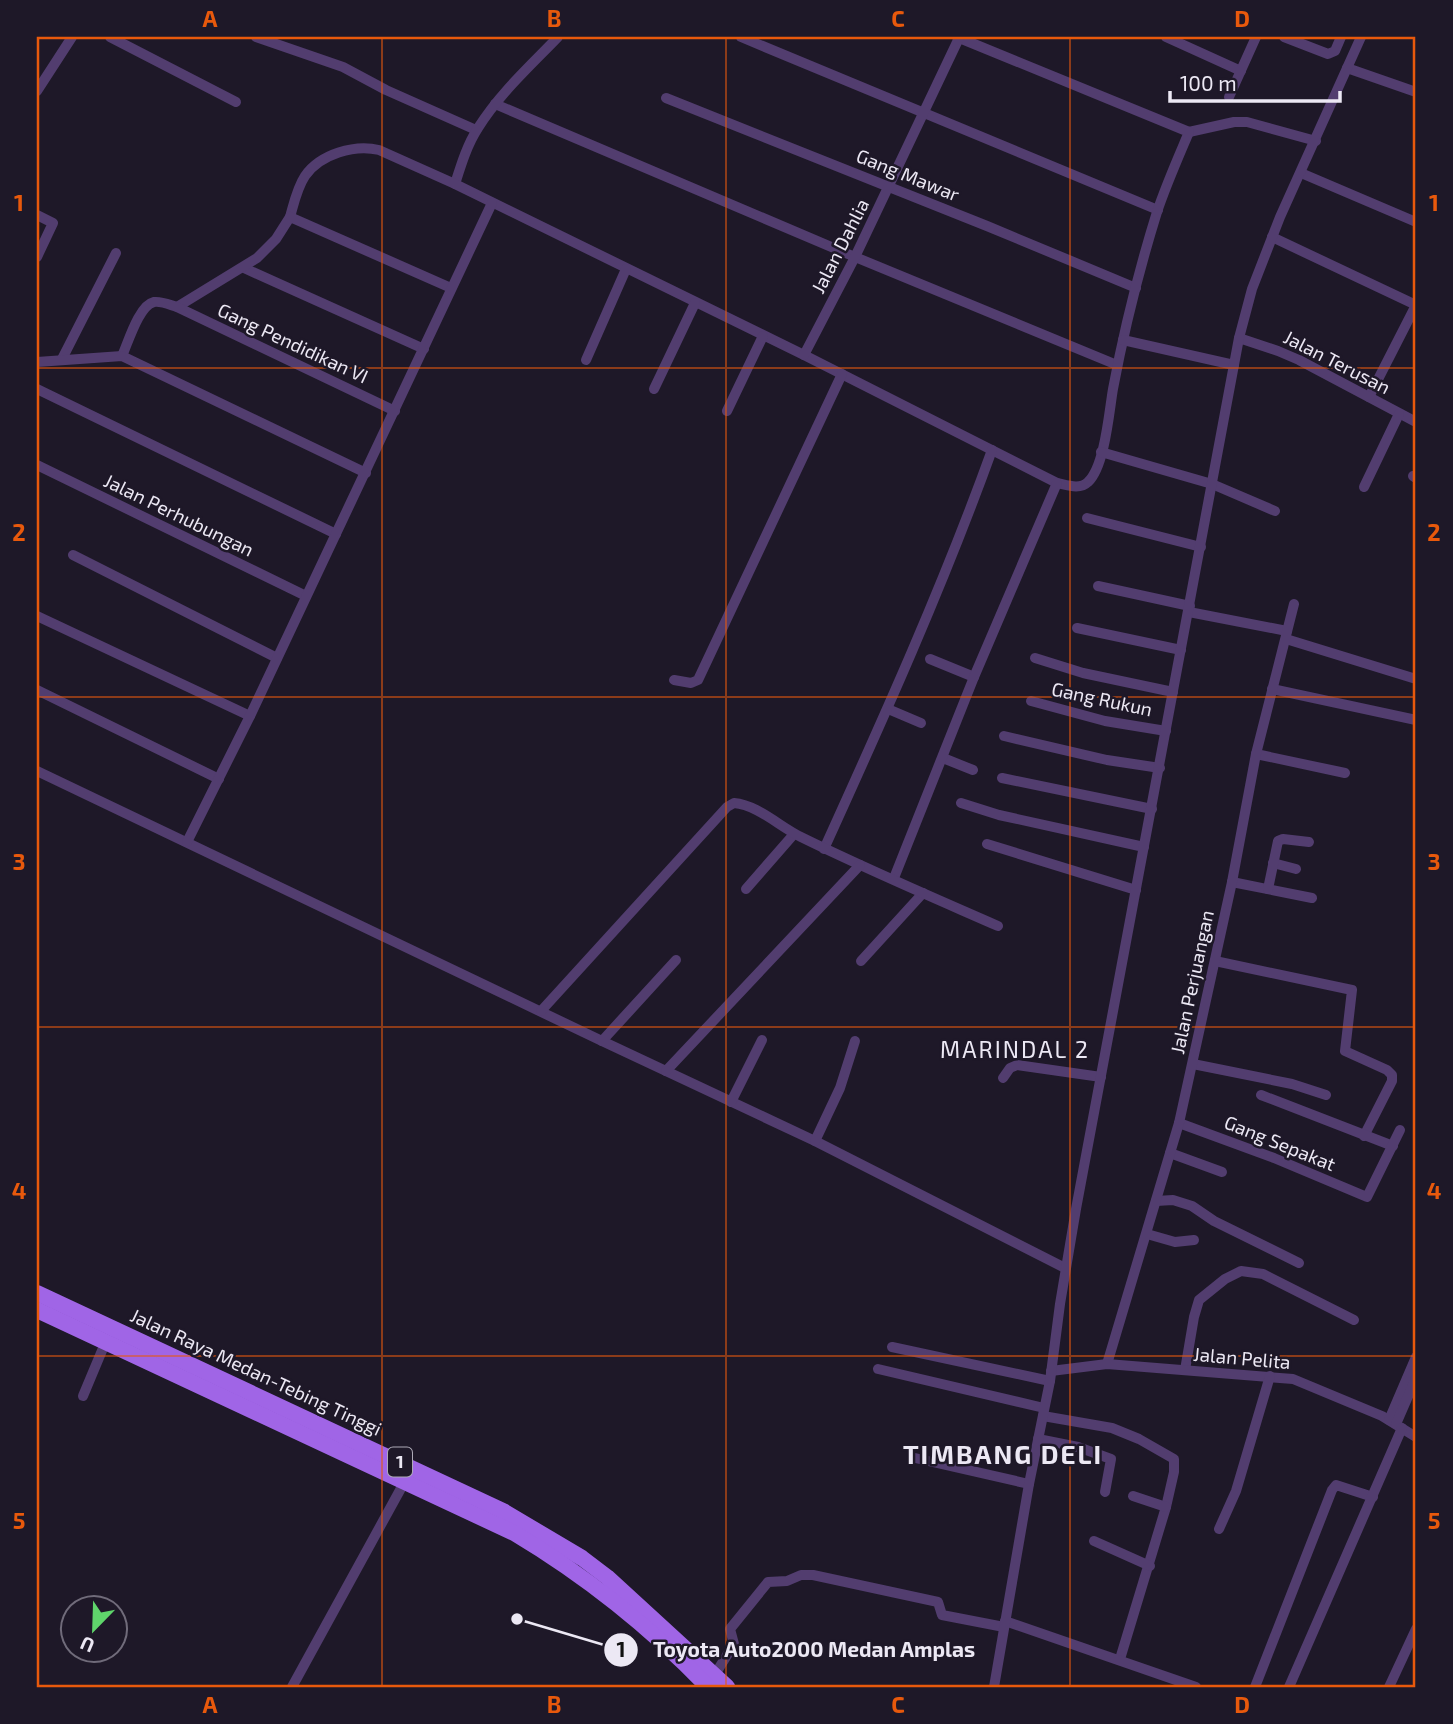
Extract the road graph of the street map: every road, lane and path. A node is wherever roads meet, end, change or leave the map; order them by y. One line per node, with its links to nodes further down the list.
1 (72, 37): 14 (street)
2 (110, 37): 19 (street)
3 (256, 37): 22 (street)
4 (558, 37): 20 (street)
5 (741, 37): 21 (street)
6 (958, 37): 21 (street, Jalan Dahlia); 23 (street)
7 (1166, 37): 13 (street)
8 (1256, 37): 13 (street)
9 (1284, 37): 10 (street)
10 (1341, 37)
11 (1361, 37): 12 (street)
12 (1347, 68): 16 (street); 24 (street)
13 (1241, 71): 17 (street)
14 (40, 79): 15 (street)
15 (37, 91)
16 (1416, 92)
17 (1229, 97)
18 (666, 98): 27 (street, Gang Mawar)
19 (236, 102)
20 (495, 104): 22 (street); 36 (street)
21 (923, 112): 27 (street, Jalan Dahlia); 29 (street)
22 (477, 130): 26 (street)
23 (1189, 132): 24 (street); 29 (street)
24 (1316, 141): 25 (street)
25 (1301, 173): 32 (street); 33 (street)
26 (455, 184): 28 (street); 31 (street)
27 (889, 187): 36 (street, Jalan Dahlia); 40 (street, Gang Mawar)
28 (492, 203): 38 (street); 39 (street)
29 (1158, 210): 40 (street)
30 (37, 215): 35 (street)
31 (290, 217): 37 (street); 39 (street)
32 (1416, 222)
33 (1272, 237): 42 (street); 45 (street)
34 (116, 253): 50 (street)
35 (37, 257)
36 (855, 257): 48 (street, Jalan Dahlia); 53 (street)
37 (244, 268): 43 (street); 47 (street)
38 (626, 269): 41 (street); 51 (street)
39 (451, 288): 47 (street)
40 (1136, 288): 46 (street)
41 (695, 303): 44 (street); 57 (street)
42 (1416, 305): 58 (street)
43 (177, 307): 49 (street); 59 (street, Gang Pendidikan VI)
44 (763, 336): 48 (street); 60 (street)
45 (1239, 338): 54 (street); 58 (street, Jalan Terusan)
46 (1123, 340): 53 (street); 54 (street)
47 (424, 349): 59 (street)
48 (804, 355): 55 (street)
49 (122, 356): 50 (street); 66 (street)
50 (62, 359): 52 (street)
51 (586, 360)
52 (37, 362)
53 (1117, 365): 64 (street)
54 (1234, 365): 68 (street)
55 (842, 374): 63 (street); 88 (street)
56 (37, 389): 72 (street)
57 (654, 389)
58 (1368, 397): 61 (street, Jalan Terusan)
59 (395, 411): 66 (street)
60 (727, 411)
61 (1399, 414): 62 (street, Jalan Terusan); 69 (street)
62 (1416, 422)
63 (992, 450): 67 (street); 93 (street)
64 (1101, 452): 67 (street); 68 (street)
65 (37, 465): 76 (street, Jalan Perhubungan)
66 (366, 472): 72 (street)
67 (1058, 482): 86 (street)
68 (1213, 484): 70 (street); 73 (street)
69 (1364, 487)
70 (1275, 511)
71 (1087, 518): 73 (street)
72 (336, 534): 76 (street)
73 (1201, 547): 78 (street)
74 (72, 555): 83 (street)
75 (1098, 586): 78 (street)
76 (306, 596): 83 (street)
77 (1294, 604): 81 (street, Jalan Perjuangan)
78 (1190, 609): 81 (street); 82 (street)
79 (37, 616): 94 (street)
80 (1077, 628): 82 (street)
81 (1287, 635): 87 (street); 89 (street, Jalan Perjuangan)
82 (1181, 650): 91 (street)
83 (277, 658): 94 (street)
84 (1035, 658): 91 (street)
85 (930, 659): 86 (street)
86 (974, 677): 100 (street)
87 (1416, 679)
88 (674, 680)
89 (1272, 689): 95 (street); 99 (street, Jalan Perjuangan)
90 (37, 690): 106 (street)
91 (1173, 692): 97 (street)
92 (1031, 701): 97 (street, Gang Rukun)
93 (888, 709): 96 (street); 114 (street)
94 (250, 716): 106 (street)
95 (1416, 720)
96 (921, 723)
97 (1166, 731): 101 (street)
98 (1004, 736): 101 (street)
99 (1256, 754): 104 (street); 119 (street, Jalan Perjuangan)
100 (943, 758): 102 (street); 118 (street)
101 (1160, 768): 108 (street)
102 (973, 770)
103 (37, 771): 110 (street)
104 (1345, 773)
105 (1002, 778): 108 (street)
106 (219, 779): 110 (street)
107 (961, 803): 113 (street)
108 (1152, 809): 113 (street)
109 (794, 834): 114 (street); 120 (street); 129 (street)
110 (187, 842): 129 (street)
111 (1309, 842): 115 (street)
112 (986, 844): 122 (street)
113 (1144, 847): 122 (street)
114 (824, 849): 116 (street)
115 (1273, 863): 117 (street); 121 (street)
116 (860, 865): 118 (street); 134 (street)
117 (1296, 869)
118 (894, 878): 123 (street)
119 (1231, 882): 121 (street); 128 (street, Jalan Perjuangan)
120 (746, 889)
121 (1268, 889): 124 (street)
122 (1136, 890): 135 (street)
123 (923, 892): 125 (street); 127 (street)
124 (1312, 898)
125 (998, 926)
126 (676, 960): 131 (street)
127 (861, 961)
128 (1215, 961): 133 (street, Jalan Perjuangan); 144 (street)
129 (541, 1012): 131 (street)
130 (762, 1040): 140 (street)
131 (601, 1041): 134 (street)
132 (856, 1041): 145 (street)
133 (1193, 1064): 137 (street); 142 (street, Jalan Perjuangan)
134 (666, 1071): 140 (street)
135 (1101, 1077): 136 (street); 153 (street)
136 (1003, 1078)
137 (1299, 1086): 139 (street); 141 (street)
138 (1261, 1095): 141 (street)
139 (1326, 1095)
140 (731, 1102): 145 (street)
141 (1294, 1108): 144 (street)
142 (1179, 1123): 146 (street, Gang Sepakat); 147 (street, Jalan Perjuangan)
143 (1400, 1130): 146 (street)
144 (1364, 1136): 146 (street)
145 (815, 1141): 153 (street)
146 (1393, 1146)
147 (1170, 1153): 148 (street); 149 (street, Jalan Perjuangan)
148 (1222, 1172)
149 (1156, 1201): 150 (street, Jalan Perjuangan); 152 (street)
150 (1147, 1234): 151 (street); 160 (street, Jalan Perjuangan)
151 (1194, 1240)
152 (1299, 1262)
153 (1065, 1268): 163 (street)
154 (37, 1293): 184 (highway, Jalan Raya Medan-Tebing Tinggi / 1)
155 (37, 1310): 157 (highway, Jalan Raya Medan-Tebing Tinggi / 1)
156 (1354, 1320): 162 (street)
157 (106, 1341): 166 (street); 172 (highway, Jalan Raya Medan-Tebing Tinggi / 1)
158 (892, 1347): 163 (street, Jalan Pelita)
159 (1416, 1357): 168 (street)
160 (1107, 1364): 162 (street, Jalan Pelita); 163 (street, Jalan Pelita)
161 (878, 1369): 167 (street)
162 (1185, 1370): 164 (street, Jalan Pelita)
163 (1051, 1376): 167 (street)
164 (1270, 1376): 168 (street, Jalan Pelita); 178 (street)
165 (1416, 1378): 168 (street)
166 (83, 1396)
167 (1043, 1412): 170 (street); 177 (street)
168 (1396, 1424): 169 (street, Jalan Pelita); 176 (street)
169 (1416, 1437)
170 (1038, 1439): 173 (street); 174 (street)
171 (915, 1458): 173 (street)
172 (405, 1481): 184 (highway, Jalan Raya Medan-Tebing Tinggi / 1); 185 (street)
173 (1029, 1484): 181 (street)
174 (1105, 1492)
175 (1133, 1496): 177 (street)
176 (1373, 1497): 189 (street); 190 (street)
177 (1166, 1507): 180 (street)
178 (1219, 1529)
179 (1094, 1541): 180 (street)
180 (1150, 1566): 183 (street)
181 (1004, 1624): 183 (street); 184 (street); 187 (street)
182 (1416, 1629): 191 (street)
183 (1120, 1659): 188 (street)
184 (703, 1682): 186 (highway, Jalan Raya Medan-Tebing Tinggi / 1)
185 (292, 1687)
186 (727, 1687)
187 (994, 1687)
188 (1196, 1687)
189 (1255, 1687)
190 (1289, 1687)
191 (1389, 1687)

